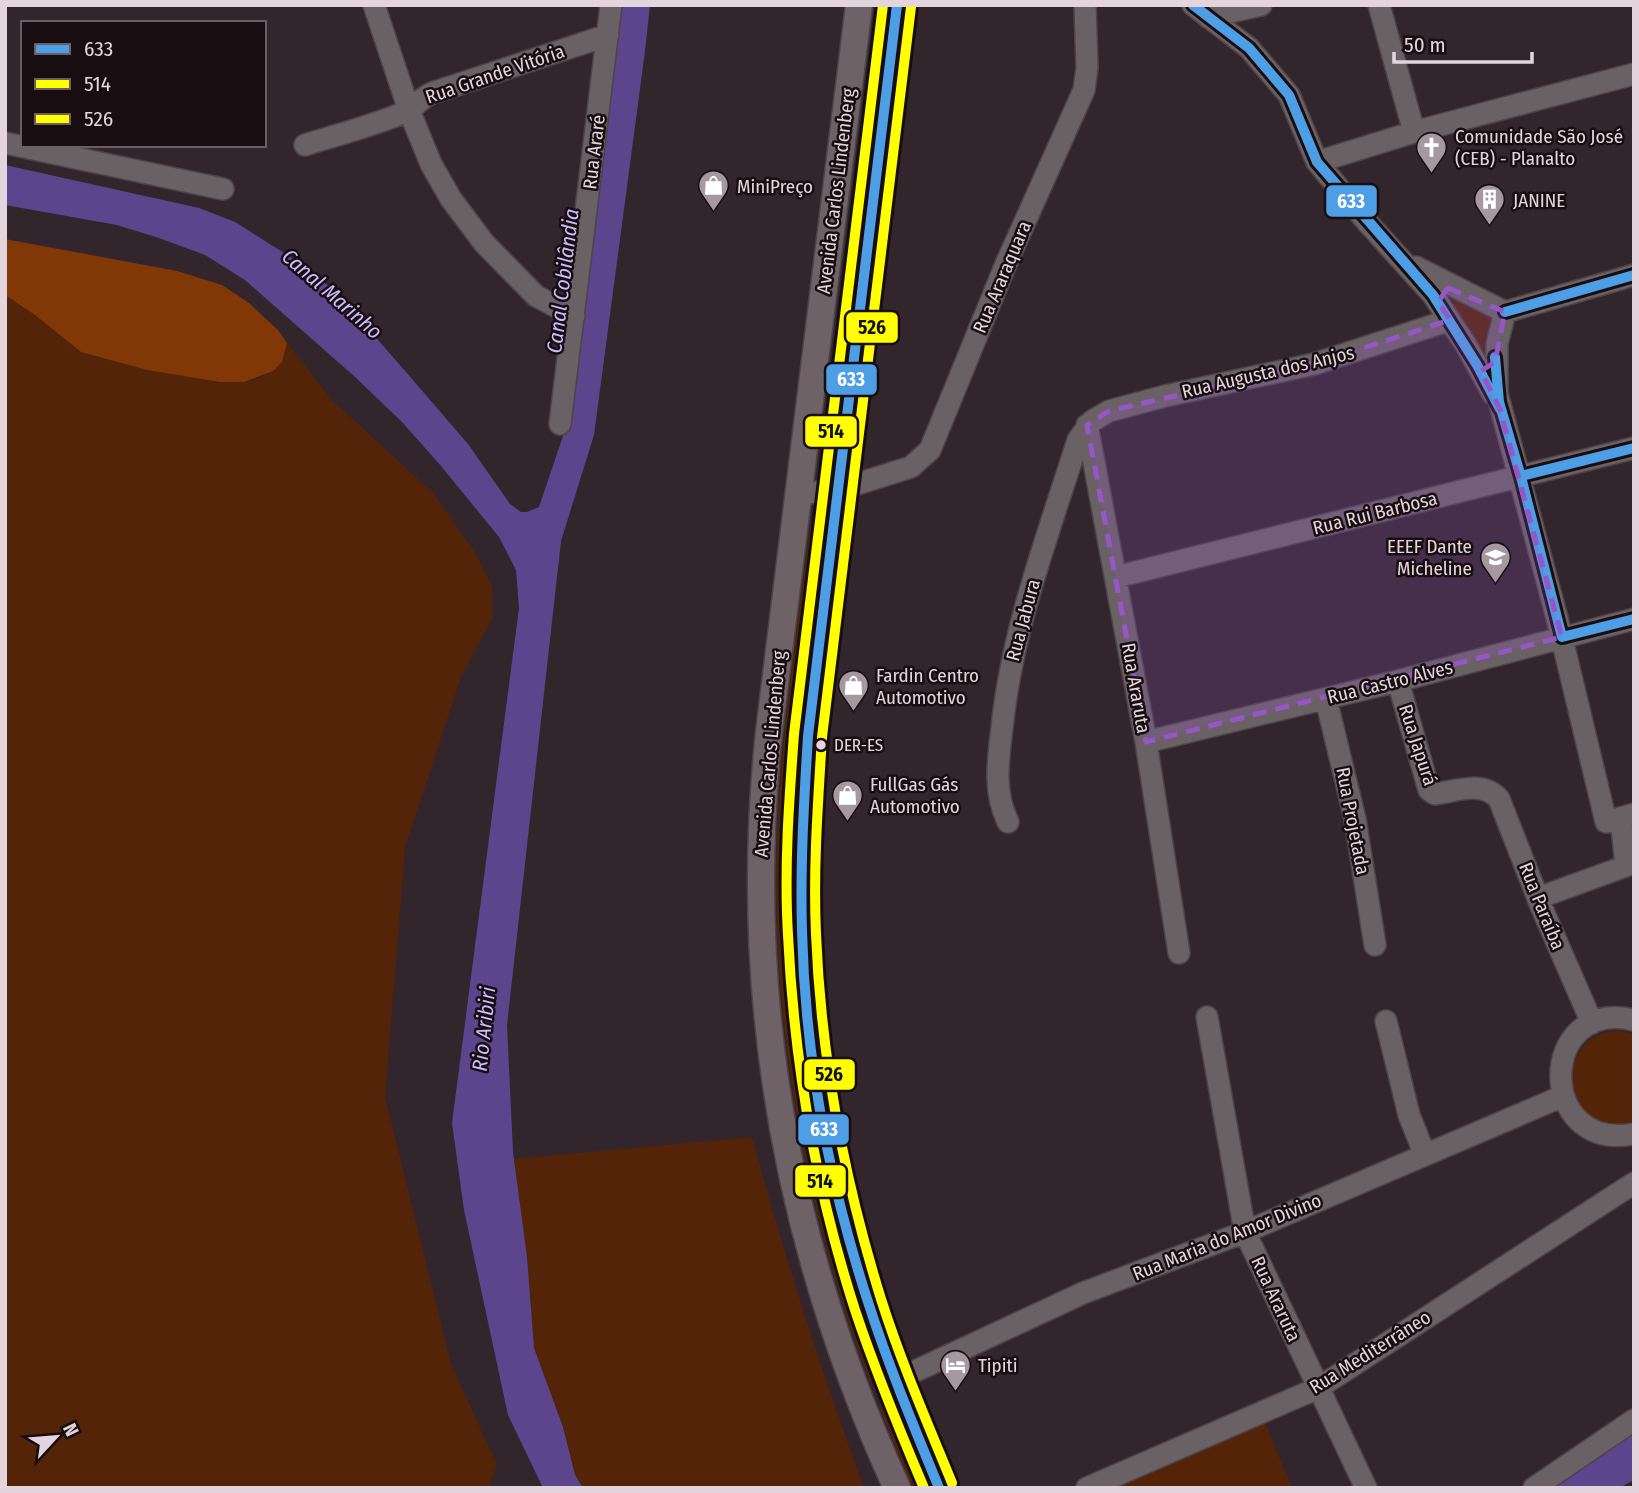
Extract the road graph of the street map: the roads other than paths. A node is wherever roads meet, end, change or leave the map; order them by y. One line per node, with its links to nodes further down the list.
1 (374, 5): 11 (street)
2 (611, 5): 9 (street, Rua Araré)
3 (859, 5): 30 (main road, Avenida Carlos Lindenberg)
4 (897, 5): 29 (main road, Avenida Carlos Lindenberg)
5 (1085, 5): 29 (street, Rua Araraquara)
6 (1261, 5): 8 (street)
7 (1379, 5): 12 (street)
8 (1200, 11): 15 (street)
9 (608, 35): 11 (street, Rua Grande Vitória); 22 (street, Rua Araré)
10 (1634, 74): 12 (street)
11 (410, 110): 13 (street, Rua Grande Vitória); 22 (street)
12 (1414, 132): 15 (street)
13 (305, 145)
14 (24, 147): 16 (street)
15 (1317, 162): 17 (street)
16 (223, 189)
17 (1392, 250): 19 (street); 20 (street)
18 (1634, 275): 21 (street)
19 (1459, 289): 20 (street); 21 (street)
20 (1438, 302): 23 (street)
21 (1505, 312): 24 (street)
22 (575, 316): 25 (street, Rua Araré)
23 (1450, 320): 24 (street); 26 (street, Rua Augusta dos Anjos)
24 (1486, 363): 28 (street)
25 (560, 424)
26 (1087, 425): 31 (street, Rua Araruta); 39 (street, Rua Jabura)
27 (1634, 448): 28 (street, Rua Rui Barbosa)
28 (1521, 477): 31 (street, Rua Rui Barbosa); 33 (street)
29 (838, 490): 30 (street, Rua Araraquara); 52 (main road, Avenida Carlos Lindenberg)
30 (797, 494): 54 (main road, Avenida Carlos Lindenberg)
31 (1116, 577): 36 (street, Rua Araruta)
32 (1634, 619): 33 (street, Rua Castro Alves)
33 (1562, 637): 34 (street, Rua Castro Alves); 38 (street)
34 (1398, 681): 35 (street, Rua Castro Alves); 37 (street, Rua Japurá)
35 (1326, 699): 36 (street, Rua Castro Alves); 41 (street, Rua Projetada)
36 (1146, 741): 42 (street, Rua Araruta)
37 (1490, 791): 40 (street, Rua Paraíba)
38 (1627, 816): 40 (street)
39 (1008, 822)
40 (1538, 898): 46 (street, Rua Paraíba)
41 (1375, 945)
42 (1179, 953)
43 (1207, 1017): 51 (street, Rua Araruta)
44 (1634, 1020): 46 (street)
45 (1386, 1021): 49 (street)
46 (1592, 1023): 47 (street)
47 (1563, 1096): 48 (street); 49 (street, Rua Maria do Amor Divino)
48 (1634, 1134)
49 (1425, 1155): 51 (street, Rua Maria do Amor Divino)
50 (1634, 1183): 53 (street, Rua Mediterrâneo)
51 (1245, 1232): 52 (street, Rua Maria do Amor Divino); 53 (street, Rua Araruta)
52 (894, 1381): 54 (main road); 57 (main road, Avenida Carlos Lindenberg)
53 (1318, 1388): 58 (street, Rua Mediterrâneo); 59 (street, Rua Araruta)
54 (858, 1397): 56 (main road, Avenida Carlos Lindenberg)
55 (1634, 1420): 60 (street)
56 (897, 1488)
57 (939, 1488)
58 (1087, 1488)
59 (1366, 1488)
60 (1534, 1488)

